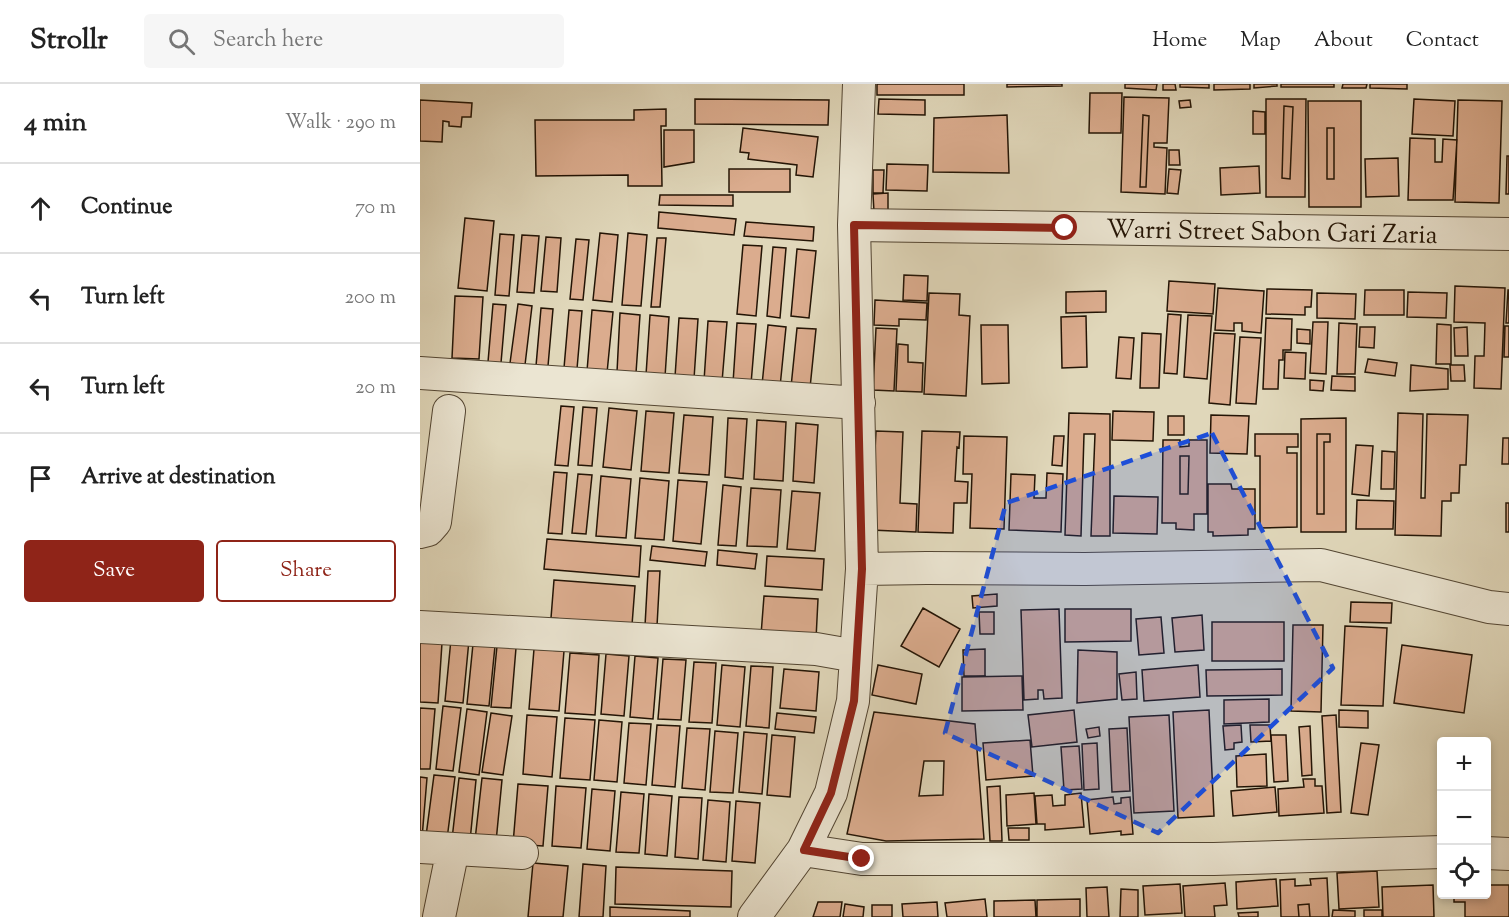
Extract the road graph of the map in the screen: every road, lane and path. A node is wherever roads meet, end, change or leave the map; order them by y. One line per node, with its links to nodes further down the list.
1 (859, 84): 2 (street)
2 (854, 225): 3 (street, Warri Street Sabon Gari Zaria); 5 (street)
3 (1509, 234)
4 (420, 373): 5 (street)
5 (859, 404): 8 (street)
6 (449, 411): 7 (street)
7 (420, 532)
8 (862, 569): 9 (street); 11 (street)
9 (1509, 609)
10 (420, 627): 11 (street)
11 (856, 656): 14 (street)
12 (420, 847): 13 (street)
13 (453, 849): 16 (street); 19 (street)
14 (804, 850): 15 (street); 20 (street)
15 (1437, 852)
16 (522, 853)
17 (1491, 853): 18 (street)
18 (1509, 854)
19 (439, 917)
20 (754, 917)

